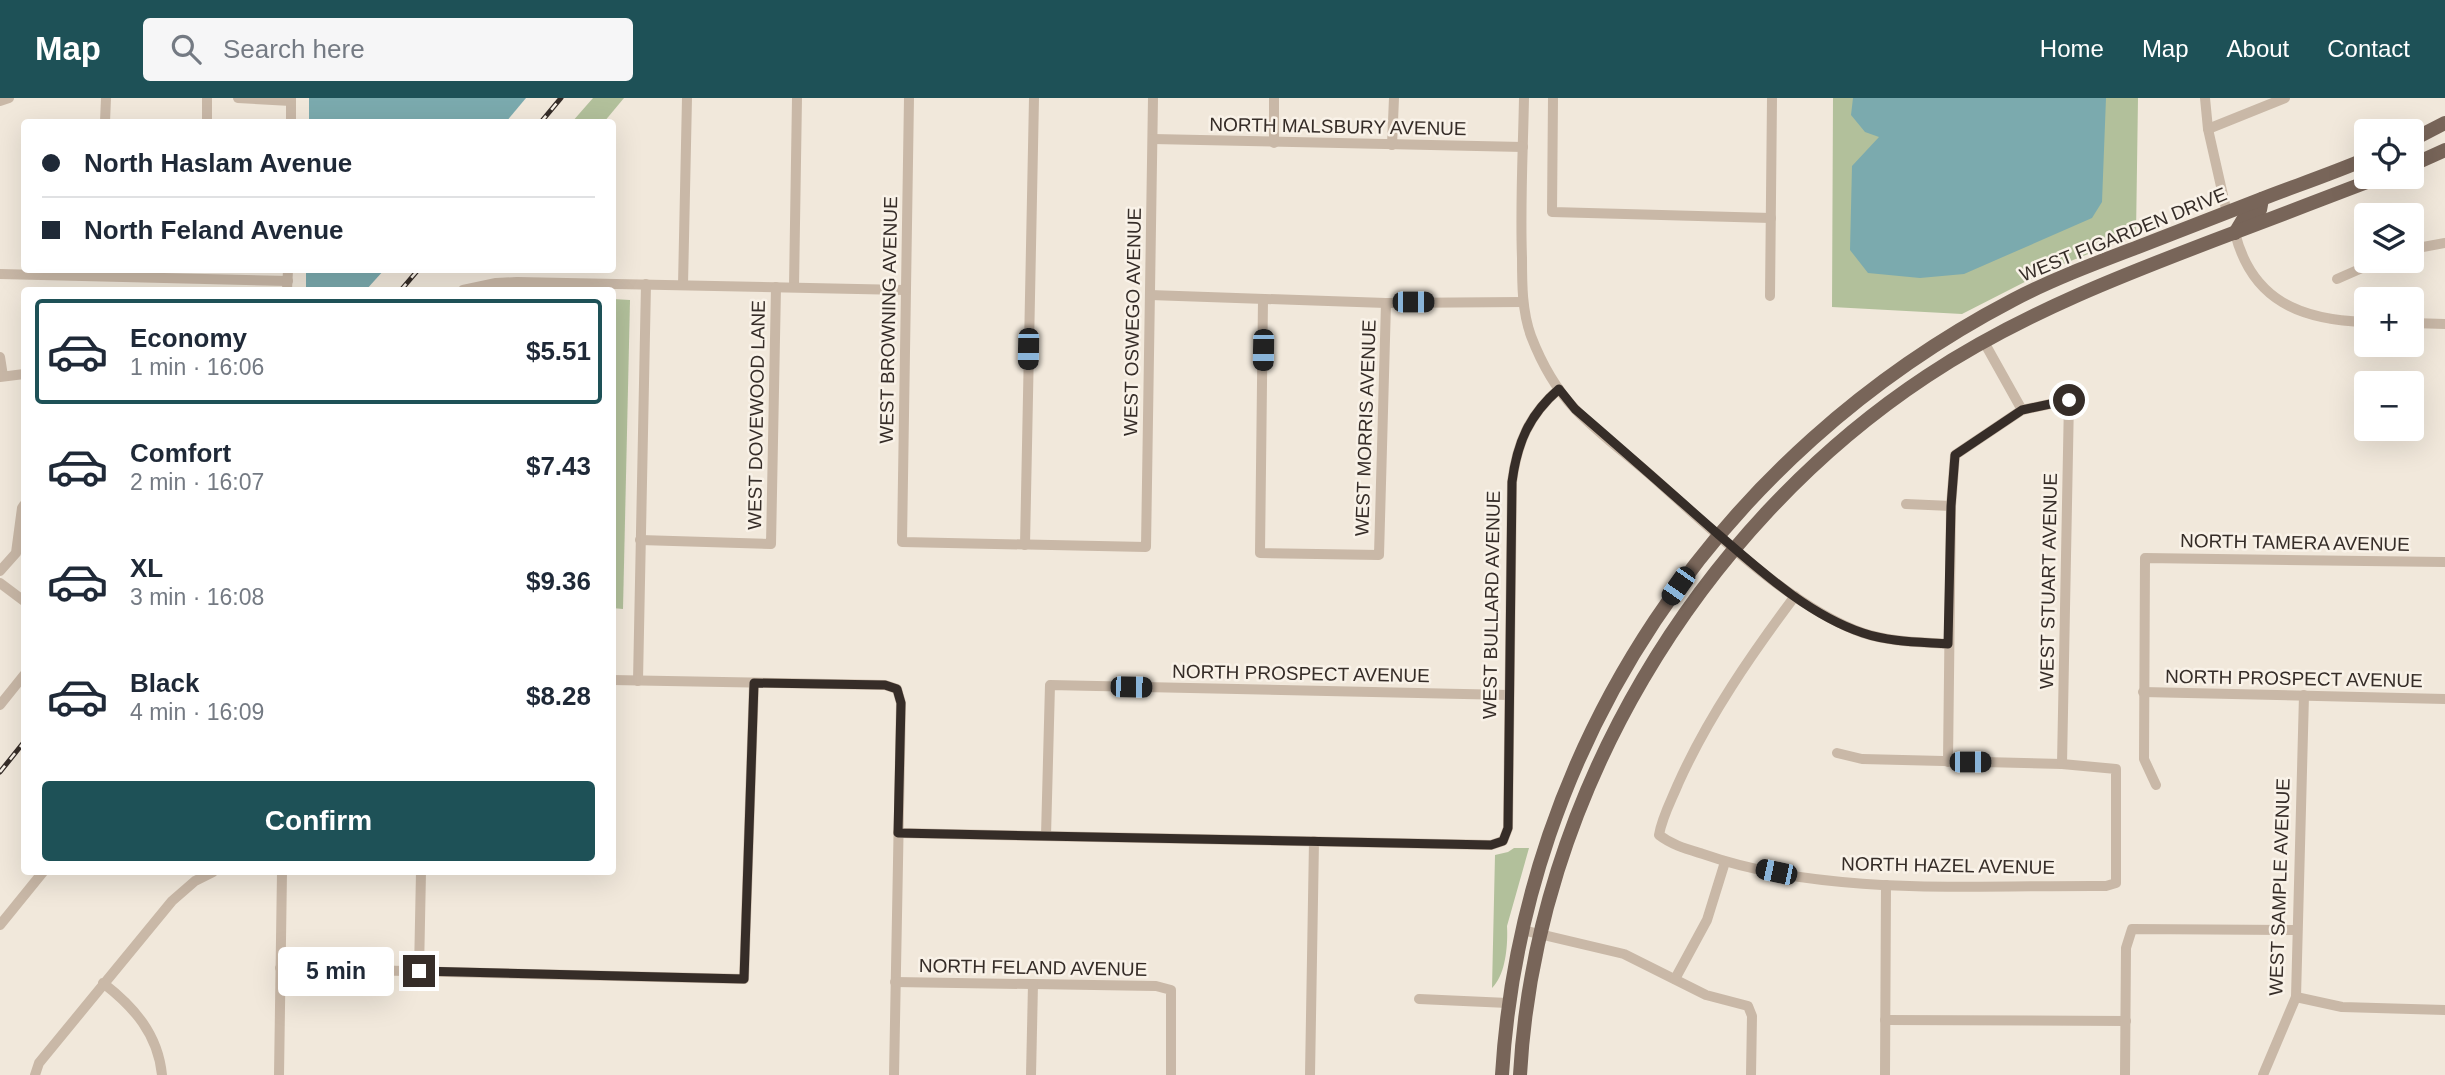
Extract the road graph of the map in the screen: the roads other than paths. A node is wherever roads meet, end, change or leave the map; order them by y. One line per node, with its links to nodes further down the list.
1 (9, 98): 18 (street)
2 (106, 98): 19 (street)
3 (207, 98): 20 (street)
4 (238, 98): 17 (street)
5 (687, 98): 47 (street)
6 (797, 98): 50 (street)
7 (909, 98): 51 (street, WEST BROWNING AVENUE)
8 (1034, 98): 71 (street)
9 (1153, 98): 25 (street, WEST OSWEGO AVENUE)
10 (1274, 98): 26 (street)
11 (1394, 98): 27 (street)
12 (1524, 98): 28 (street)
13 (1553, 98): 35 (street)
14 (1772, 98): 35 (street)
15 (2205, 98): 23 (street)
16 (2285, 98): 23 (street)
17 (291, 99): 21 (street)
18 (0, 101)
19 (105, 119)
20 (207, 119)
21 (291, 119)
22 (2445, 123): 24 (main road)
23 (2208, 129): 34 (street)
24 (2424, 134)
25 (1153, 139): 26 (street, NORTH MALSBURY AVENUE); 52 (street, WEST OSWEGO AVENUE)
26 (1273, 143): 27 (street, NORTH MALSBURY AVENUE)
27 (1392, 145): 28 (street, NORTH MALSBURY AVENUE)
28 (1523, 147): 55 (street)
29 (2445, 150): 30 (main road)
30 (2424, 160)
31 (2354, 164): 33 (main road, WEST FIGARDEN DRIVE)
32 (2354, 187): 36 (main road, WEST FIGARDEN DRIVE)
33 (2262, 199): 34 (main road, WEST FIGARDEN DRIVE); 36 (main road)
34 (2227, 213): 38 (main road); 69 (main road, WEST FIGARDEN DRIVE)
35 (1771, 218): 53 (street)
36 (2235, 233): 38 (main road, WEST FIGARDEN DRIVE); 57 (street)
37 (2445, 243): 39 (street)
38 (2193, 247): 60 (main road, WEST FIGARDEN DRIVE)
39 (2424, 247)
40 (2354, 272): 43 (street)
41 (574, 273): 45 (street)
42 (0, 274): 44 (street)
43 (2337, 279)
44 (288, 280)
45 (574, 283): 46 (street); 49 (street)
46 (646, 284): 47 (street); 70 (street)
47 (683, 285): 48 (street)
48 (776, 286): 50 (street); 70 (street, WEST DOVEWOOD LANE)
49 (476, 287)
50 (794, 287): 51 (street)
51 (905, 290): 71 (street, WEST BROWNING AVENUE)
52 (1150, 295): 54 (street); 71 (street, WEST OSWEGO AVENUE)
53 (1770, 296)
54 (1263, 299): 56 (street); 56 (street, WEST MORRIS AVENUE)
55 (1523, 302): 56 (street); 64 (street)
56 (1386, 303)
57 (2354, 322)
58 (2424, 323): 59 (street)
59 (2445, 324)
60 (1984, 342): 65 (street); 72 (main road, WEST FIGARDEN DRIVE)
61 (0, 357): 63 (street)
62 (21, 374): 63 (street)
63 (2, 377)
64 (1559, 389): 69 (street); 84 (street, WEST BULLARD AVENUE)
65 (2022, 410): 67 (street); 90 (street, WEST STUART AVENUE)
66 (1906, 504): 67 (street)
67 (1951, 506): 78 (street)
68 (21, 516): 74 (street)
69 (1718, 534): 72 (street); 102 (main road, WEST FIGARDEN DRIVE)
70 (640, 540): 81 (street)
71 (1025, 545)
72 (1735, 549): 76 (street); 104 (main road, WEST FIGARDEN DRIVE)
73 (2445, 562): 83 (street, NORTH TAMERA AVENUE)
74 (0, 571)
75 (0, 583): 77 (street)
76 (1795, 596): 78 (street); 95 (street, NORTH HAZEL AVENUE)
77 (21, 599)
78 (1948, 644): 89 (street)
79 (21, 679): 87 (street)
80 (616, 680): 81 (street)
81 (638, 681): 82 (street)
82 (754, 683): 92 (street); 106 (street)
83 (2143, 692): 85 (street, NORTH PROSPECT AVENUE); 91 (street)
84 (1509, 695): 93 (street, NORTH PROSPECT AVENUE); 94 (street, WEST BULLARD AVENUE)
85 (2304, 695): 86 (street, NORTH PROSPECT AVENUE); 103 (street, WEST SAMPLE AVENUE)
86 (2445, 699)
87 (0, 705)
88 (1837, 753): 89 (street)
89 (1948, 762): 90 (street)
90 (2062, 764): 100 (street, NORTH HAZEL AVENUE)
91 (2156, 785)
92 (898, 833): 93 (street); 108 (street)
93 (1046, 836): 94 (street)
94 (1314, 841): 124 (street)
95 (1725, 862): 100 (street, NORTH HAZEL AVENUE); 107 (street)
96 (41, 875): 101 (street)
97 (208, 875): 109 (street)
98 (282, 875): 105 (street)
99 (421, 875): 106 (street)
100 (1886, 885): 115 (street)
101 (0, 925)
102 (1522, 930): 104 (street); 113 (main road)
103 (2297, 930): 111 (street, WEST SAMPLE AVENUE); 116 (street)
104 (1541, 935): 107 (street); 117 (main road)
105 (280, 968): 106 (street); 120 (street)
106 (419, 971)
107 (1675, 979): 127 (street)
108 (895, 982): 110 (street, NORTH FELAND AVENUE); 121 (street)
109 (103, 983): 118 (street); 119 (street)
110 (1033, 984): 122 (street); 123 (street, NORTH FELAND AVENUE)
111 (2296, 997): 114 (street); 130 (street, WEST SAMPLE AVENUE)
112 (1419, 999): 113 (street)
113 (1508, 1003): 117 (main road); 125 (main road)
114 (2445, 1010)
115 (1885, 1020): 116 (street); 128 (street)
116 (2126, 1021): 129 (street)
117 (1522, 1047): 126 (main road)
118 (35, 1075)
119 (162, 1075)
120 (279, 1075)
121 (894, 1075)
122 (1031, 1075)
123 (1171, 1075)
124 (1310, 1075)
125 (1502, 1075)
126 (1520, 1075)
127 (1751, 1075)
128 (1885, 1075)
129 (2125, 1075)
130 (2263, 1075)

